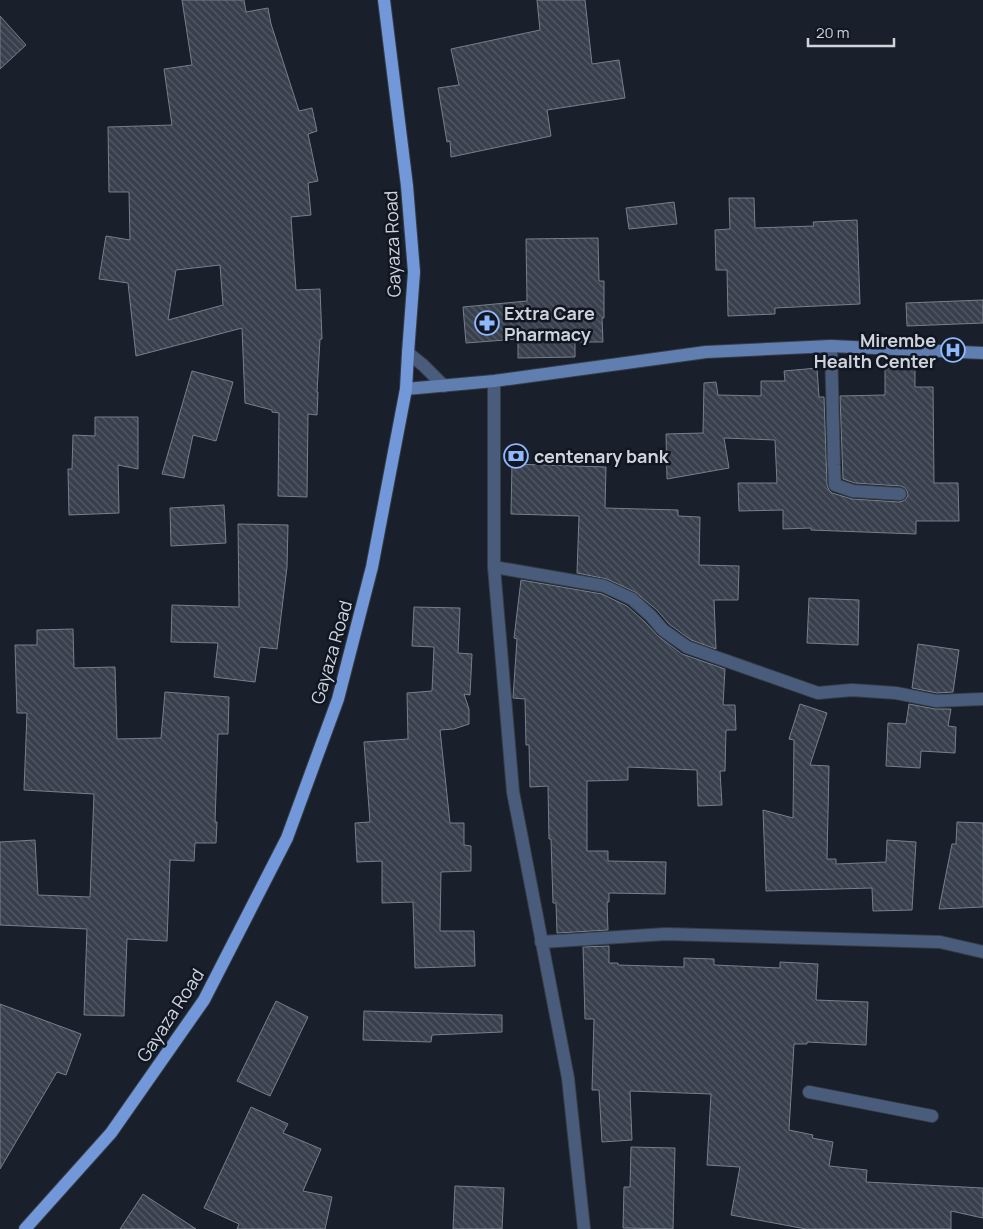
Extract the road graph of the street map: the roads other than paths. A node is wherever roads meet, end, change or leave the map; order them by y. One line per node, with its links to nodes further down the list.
1 (384, 0): 3 (main road, Gayaza Road)
2 (831, 346): 4 (street); 5 (street); 8 (street)
3 (408, 353): 6 (street); 7 (main road, Gayaza Road)
4 (983, 353)
5 (494, 381): 6 (street); 9 (street)
6 (444, 386): 7 (street)
7 (406, 389): 15 (main road, Gayaza Road)
8 (900, 494)
9 (494, 567): 10 (street); 11 (street)
10 (983, 699)
11 (541, 942): 12 (street); 16 (street)
12 (983, 952)
13 (809, 1092): 14 (street)
14 (932, 1116)
15 (25, 1229)
16 (584, 1229)

